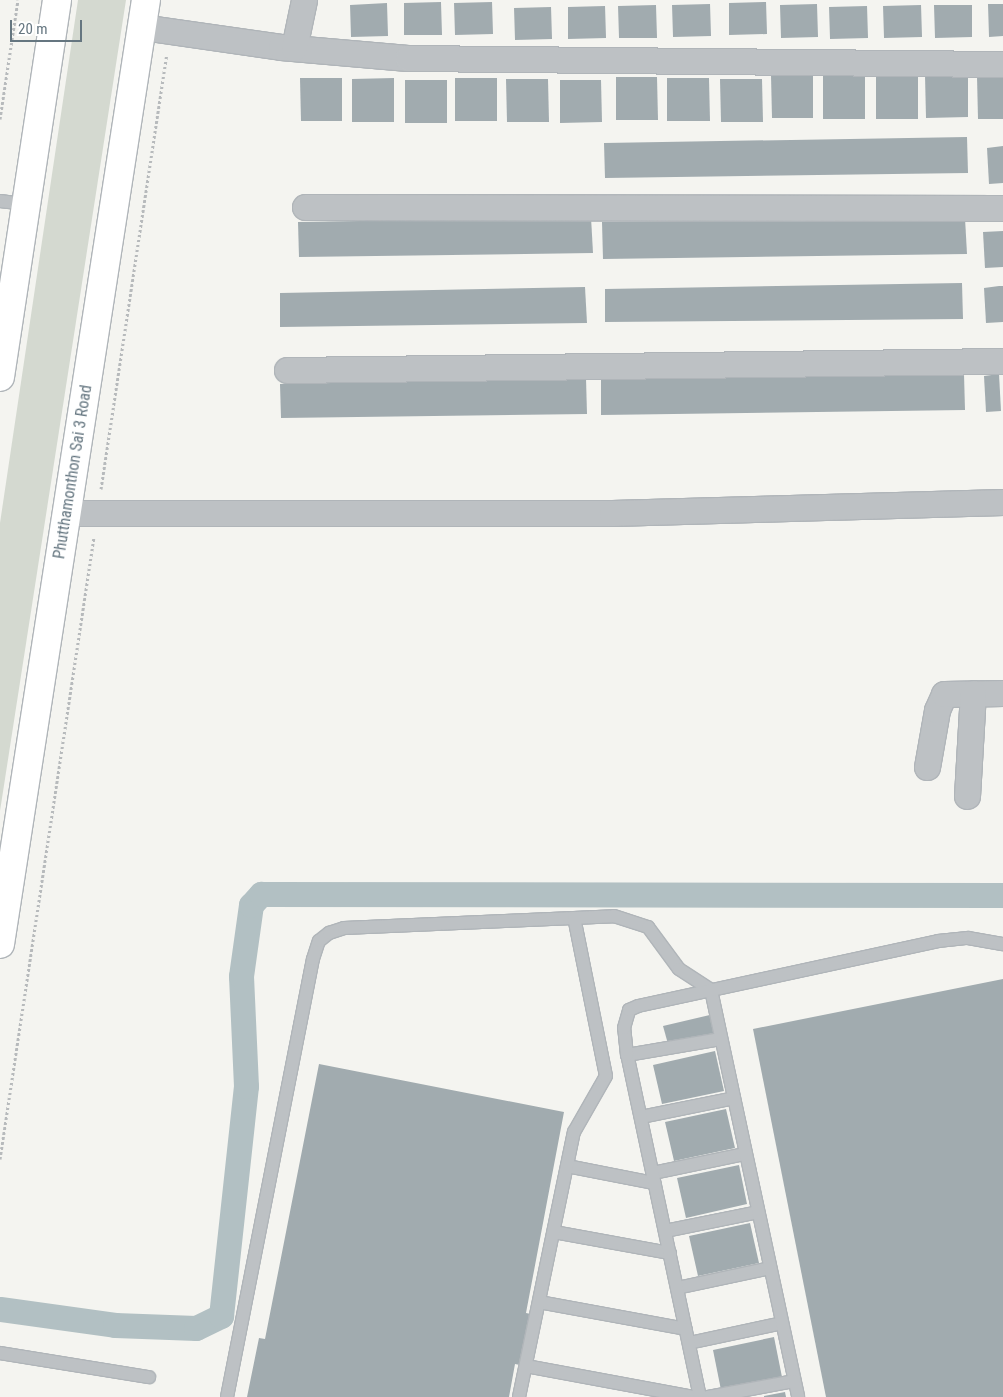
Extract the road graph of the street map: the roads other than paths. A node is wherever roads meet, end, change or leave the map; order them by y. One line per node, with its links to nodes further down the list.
1 (57, 0): 8 (main road)
2 (146, 0): 4 (main road, Phutthamonthon Sai 3 Road)
3 (304, 0): 5 (street)
4 (142, 27): 5 (street); 15 (main road, Phutthamonthon Sai 3 Road)
5 (294, 48): 6 (street)
6 (1003, 64)
7 (0, 201): 8 (lane)
8 (26, 204): 13 (main road)
9 (304, 207): 10 (street)
10 (1003, 208)
11 (1003, 361): 12 (street)
12 (287, 370)
13 (0, 378)
14 (1003, 502): 15 (street)
15 (66, 513): 21 (main road, Phutthamonthon Sai 3 Road)
16 (973, 693): 17 (street); 18 (street); 19 (street)
17 (1003, 693)
18 (927, 767)
19 (967, 796)
20 (574, 918): 23 (lane); 29 (lane); 45 (lane)
21 (0, 944)
22 (1003, 944): 23 (lane)
23 (711, 990): 24 (lane); 25 (lane)
24 (721, 1039): 25 (lane); 26 (lane)
25 (627, 1055): 27 (lane)
26 (734, 1098): 27 (lane); 28 (lane)
27 (641, 1117): 30 (lane)
28 (745, 1154): 30 (lane); 31 (lane)
29 (567, 1166): 30 (lane); 33 (lane)
30 (653, 1178): 32 (lane)
31 (758, 1212): 32 (lane); 35 (lane)
32 (665, 1230): 34 (lane)
33 (554, 1232): 34 (lane); 37 (lane)
34 (670, 1253): 36 (lane)
35 (770, 1268): 36 (lane); 38 (lane)
36 (677, 1288): 39 (lane)
37 (539, 1302): 39 (lane); 42 (lane)
38 (782, 1323): 40 (lane); 44 (lane)
39 (686, 1329): 40 (lane)
40 (689, 1343): 48 (lane)
41 (0, 1352): 43 (lane)
42 (526, 1366): 46 (lane); 47 (lane)
43 (150, 1376)
44 (794, 1381): 49 (lane); 50 (lane)
45 (228, 1397)
46 (520, 1397)
47 (693, 1397)
48 (700, 1397)
49 (708, 1397)
50 (798, 1397)

